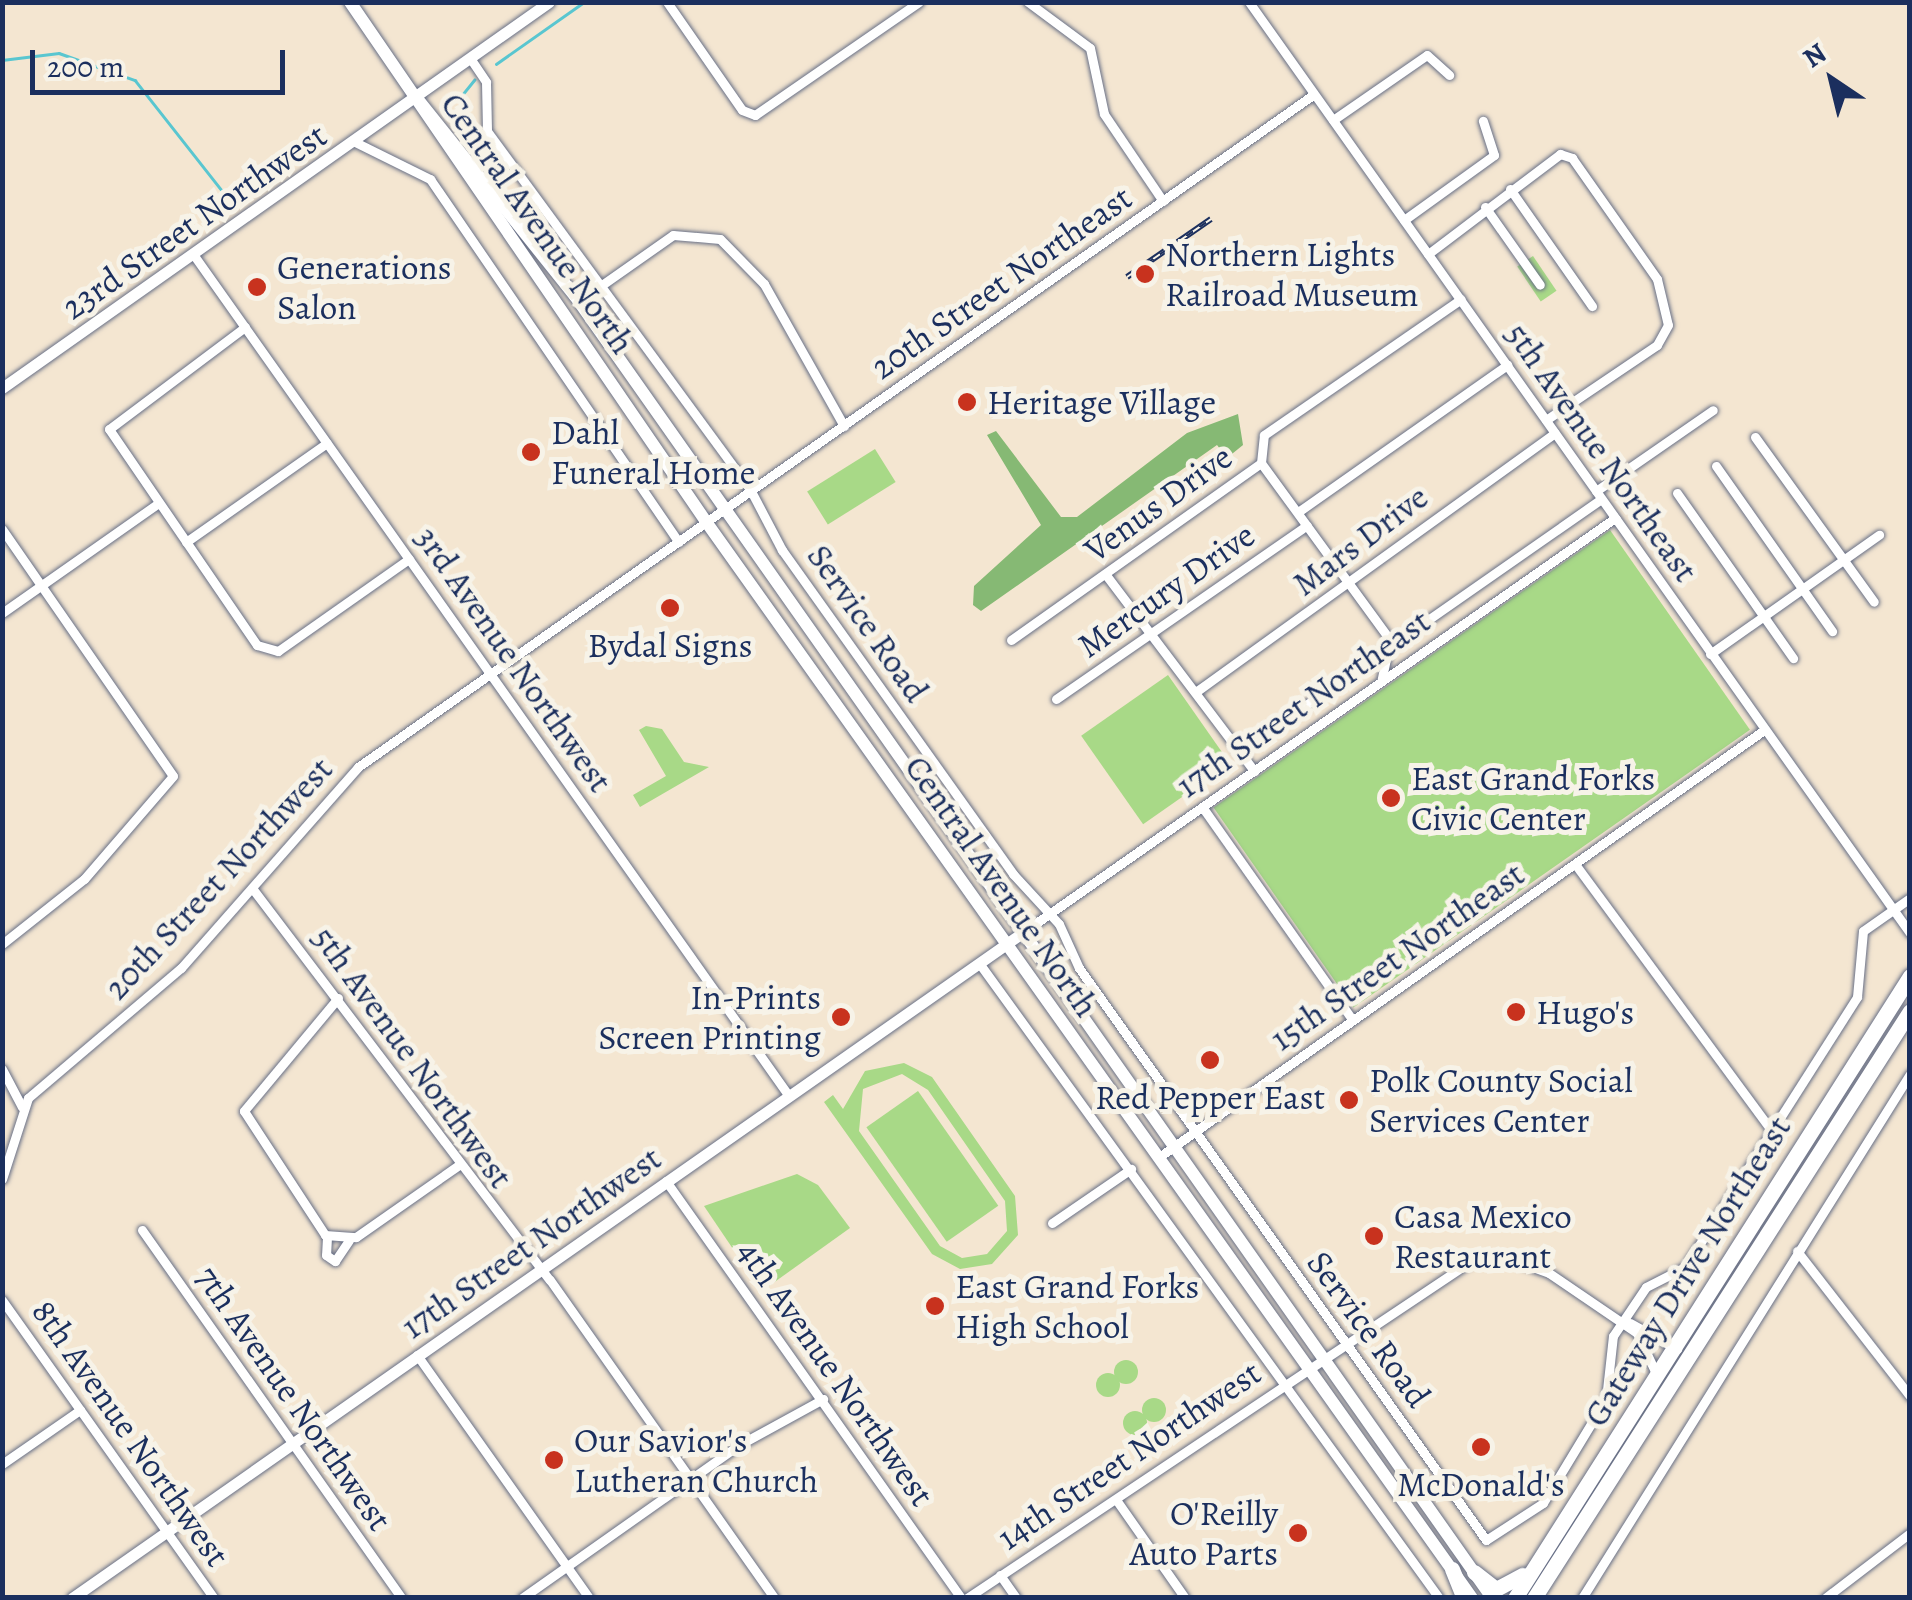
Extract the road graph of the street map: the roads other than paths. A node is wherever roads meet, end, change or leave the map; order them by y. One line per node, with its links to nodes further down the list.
1 (350, 2): 10 (main road)
2 (548, 2): 7 (street, 23rd Street Northwest)
3 (667, 2): 4 (street)
4 (918, 2)
5 (1028, 2): 15 (street)
6 (1249, 2): 9 (street, 5th Avenue Northeast)
7 (470, 58): 10 (street, 23rd Street Northwest); 21 (street, Service Road)
8 (1449, 74): 11 (street)
9 (1314, 94): 11 (street, 5th Avenue Northeast); 15 (street, 20th Street Northeast)
10 (416, 96): 13 (street, 23rd Street Northwest); 40 (main road, Central Avenue North); 42 (main road, Central Avenue North)
11 (1333, 120): 17 (street, 5th Avenue Northeast)
12 (1482, 121): 17 (street)
13 (355, 142): 18 (street, 23rd Street Northwest); 47 (street)
14 (1510, 189): 16 (street); 23 (street); 28 (street)
15 (1163, 202): 29 (street, 20th Street Northeast)
16 (1485, 207): 19 (street); 20 (street)
17 (1404, 220): 19 (street, 5th Avenue Northeast)
18 (193, 254): 24 (street, 3rd Avenue Northwest); 26 (street, 23rd Street Northwest)
19 (1428, 254): 22 (street, 5th Avenue Northeast)
20 (1540, 285)
21 (599, 286): 29 (street); 35 (street, Service Road)
22 (1460, 299): 25 (street, 5th Avenue Northeast); 33 (street, Venus Drive)
23 (1592, 306)
24 (245, 327): 32 (street, 3rd Avenue Northwest); 38 (street)
25 (1507, 365): 28 (street, 5th Avenue Northeast); 39 (street, Mercury Drive)
26 (2, 388)
27 (1713, 410): 37 (street)
28 (1546, 420): 30 (street, 5th Avenue Northeast)
29 (844, 426): 35 (street, 20th Street Northeast)
30 (1555, 433): 37 (street, 5th Avenue Northeast); 51 (street, Mars Drive)
31 (1755, 437): 49 (street)
32 (327, 442): 46 (street); 48 (street, 3rd Avenue Northwest)
33 (1262, 463): 39 (street); 50 (street, Venus Drive)
34 (1716, 466): 53 (street)
35 (752, 491): 40 (street, 20th Street Northeast); 75 (street, Service Road)
36 (1678, 493): 56 (street)
37 (1599, 495): 41 (street, 5th Avenue Northeast); 60 (street)
38 (157, 504): 46 (street); 52 (street)
39 (1298, 512): 43 (street)
40 (721, 514): 42 (street, 20th Street Northwest); 77 (main road, Central Avenue North)
41 (1615, 518): 61 (street, 5th Avenue Northeast); 64 (street, 17th Street Northeast)
42 (708, 523): 47 (street, 20th Street Northwest); 79 (main road, Central Avenue North)
43 (1307, 525): 51 (street); 58 (street, Mercury Drive)
44 (2, 529): 52 (street)
45 (1880, 535): 49 (street)
46 (186, 542): 48 (street)
47 (679, 542): 63 (street, 20th Street Northwest)
48 (410, 559): 63 (street, 3rd Avenue Northwest)
49 (1844, 560): 53 (street); 54 (street)
50 (1106, 574): 58 (street); 59 (street, Venus Drive)
51 (1347, 582): 60 (street); 65 (street, Mars Drive)
52 (42, 585): 55 (street); 78 (street)
53 (1803, 588): 56 (street); 57 (street)
54 (1874, 602)
55 (2, 613)
56 (1764, 616): 61 (street); 62 (street)
57 (1832, 631)
58 (1149, 636): 65 (street); 66 (street, Mercury Drive)
59 (1011, 640)
60 (1392, 644): 64 (street); 68 (street)
61 (1710, 654): 67 (street, 5th Avenue Northeast)
62 (1793, 658)
63 (490, 674): 72 (street, 20th Street Northwest); 87 (street, 3rd Avenue Northwest)
64 (1382, 680): 69 (street, 17th Street Northeast)
65 (1197, 691): 68 (street)
66 (1056, 700)
67 (1764, 730): 71 (street, 15th Street Northeast); 74 (street, 5th Avenue Northeast)
68 (1240, 751): 69 (street)
69 (1254, 771): 70 (street, 17th Street Northeast)
70 (1203, 808): 75 (street, 17th Street Northeast); 84 (street)
71 (1574, 864): 84 (street, 15th Street Northeast); 90 (street)
72 (252, 888): 82 (street, 5th Avenue Northwest); 88 (street, 20th Street Northwest)
73 (1910, 898): 74 (street, Service Road)
74 (1892, 909): 76 (street, 5th Avenue Northeast); 90 (street, Service Road)
75 (1050, 914): 77 (street, 17th Street Northeast); 89 (street, Service Road)
76 (1910, 932)
77 (1022, 933): 79 (street, 17th Street Northwest); 91 (main road, Central Avenue North)
78 (2, 944)
79 (1007, 944): 80 (street, 17th Street Northwest); 92 (main road, Central Avenue North)
80 (980, 963): 87 (street, 17th Street Northwest); 94 (street)
81 (1910, 976): 106 (highway, Gateway Drive Northeast)
82 (338, 998): 93 (street, 5th Avenue Northwest); 99 (street)
83 (1910, 1011): 106 (highway, Gateway Drive Northeast)
84 (1352, 1019): 89 (street, 15th Street Northeast)
85 (2, 1069): 88 (street)
86 (1910, 1074): 101 (street)
87 (790, 1096): 96 (street, 17th Street Northwest)
88 (22, 1106): 95 (street)
89 (1201, 1128): 91 (street, 15th Street Northeast); 105 (street, Service Road)
90 (1772, 1131): 104 (street, Service Road)
91 (1174, 1146): 92 (street, 15th Street Northeast); 108 (main road, Central Avenue North)
92 (1159, 1157): 109 (main road, Central Avenue North)
93 (460, 1165): 100 (street); 102 (street, 5th Avenue Northwest)
94 (1131, 1169): 97 (street); 111 (street)
95 (2, 1179)
96 (666, 1181): 102 (street, 17th Street Northwest); 113 (street, 4th Avenue Northwest)
97 (1052, 1224)
98 (142, 1230): 115 (street, 7th Avenue Northwest)
99 (327, 1237): 100 (street); 100 (street)
100 (349, 1240)
101 (1798, 1251): 112 (street); 143 (street)
102 (538, 1270): 107 (street, 17th Street Northwest); 117 (street, 5th Avenue Northwest)
103 (2, 1300): 114 (street, 8th Avenue Northwest)
104 (1623, 1320): 105 (street, 14th Street Northwest); 105 (street, Service Road); 106 (street, 14th Street Northwest); 110 (street)
105 (1348, 1338): 108 (street, 14th Street Northwest)
106 (1681, 1352): 110 (highway, Gateway Drive Northeast); 121 (highway, Gateway Drive Northeast)
107 (417, 1354): 115 (street, 17th Street Northwest); 122 (street)
108 (1321, 1356): 109 (street, 14th Street Northwest); 124 (main road, Central Avenue North)
109 (1304, 1368): 111 (street, 14th Street Northwest); 123 (main road, Central Avenue North)
110 (1652, 1384): 121 (highway, Gateway Drive Northeast)
111 (1279, 1386): 118 (street, 14th Street Northwest); 136 (street)
112 (1910, 1396)
113 (823, 1399): 117 (street); 133 (street, 4th Avenue Northwest)
114 (80, 1410): 116 (street); 119 (street, 8th Avenue Northwest)
115 (291, 1442): 119 (street, 17th Street Northwest); 129 (street, 7th Avenue Northwest)
116 (2, 1464)
117 (690, 1479): 122 (street); 132 (street, 5th Avenue Northwest)
118 (1117, 1501): 125 (street, 14th Street Northwest); 135 (street)
119 (168, 1530): 127 (street, 17th Street Northwest); 128 (street, 8th Avenue Northwest)
120 (1910, 1532): 126 (street)
121 (1557, 1547): 124 (highway); 140 (highway, Gateway Drive Northeast); 141 (highway, Gateway Drive Northeast); 142 (highway)
122 (566, 1566): 130 (street); 131 (street)
123 (1452, 1569): 137 (highway); 138 (main road, Central Avenue North)
124 (1474, 1572): 139 (main road, Central Avenue North)
125 (1000, 1576): 133 (street, 14th Street Northwest); 134 (street)
126 (1838, 1593): 144 (street)
127 (72, 1598)
128 (214, 1598)
129 (402, 1598)
130 (522, 1598)
131 (589, 1598)
132 (774, 1598)
133 (964, 1598)
134 (1016, 1598)
135 (1185, 1598)
136 (1439, 1598)
137 (1464, 1598)
138 (1472, 1598)
139 (1492, 1598)
140 (1515, 1598)
141 (1534, 1598)
142 (1544, 1598)
143 (1582, 1598)
144 (1825, 1598)

